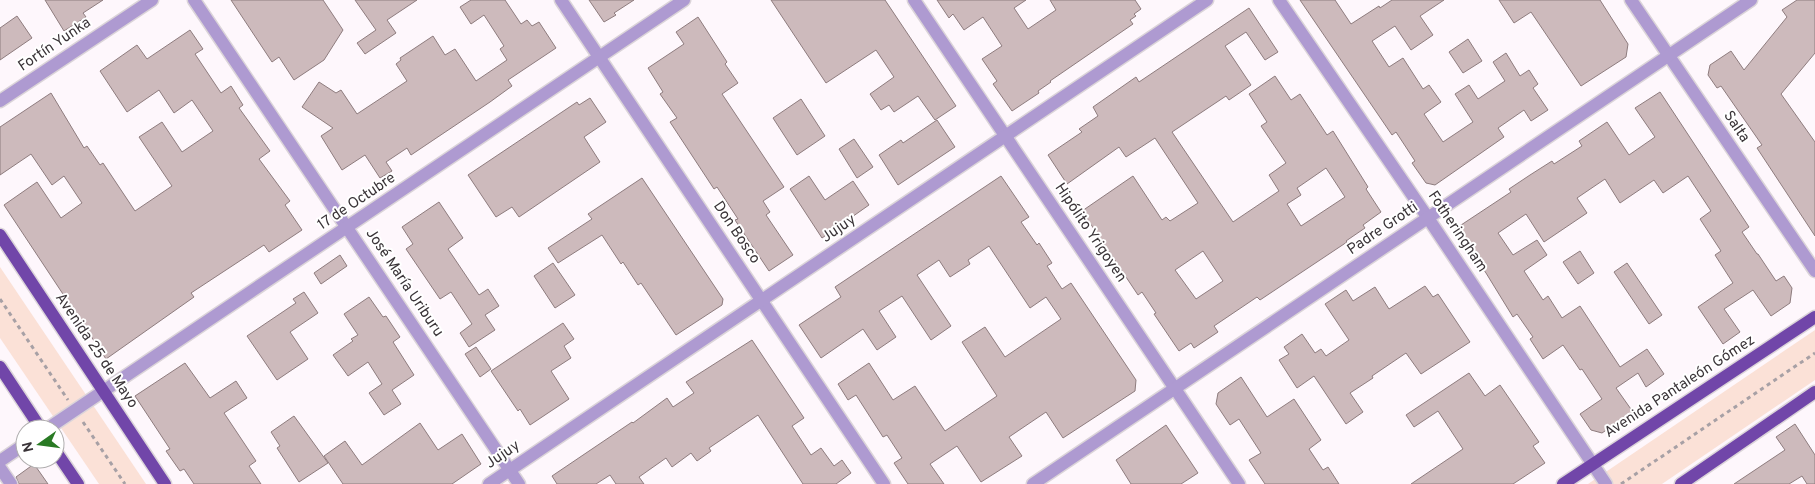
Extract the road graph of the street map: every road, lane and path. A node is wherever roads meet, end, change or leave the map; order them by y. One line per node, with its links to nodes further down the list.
1 (152, 0): 12 (street, Fortín Yunka)
2 (194, 0): 15 (street, José María Uriburu)
3 (561, 0): 11 (street, Don Bosco)
4 (684, 0): 11 (street, 17 de Octubre)
5 (914, 0): 13 (street, Hipólito Yrigoyen)
6 (1207, 0): 13 (street, Jujuy)
7 (1279, 0): 14 (street, Fotheringham)
8 (1631, 0): 10 (street, Salta)
9 (1751, 0): 10 (street, Padre Grotti)
10 (1668, 56): 14 (street, Padre Grotti); 17 (street, Salta)
11 (599, 57): 15 (street, 17 de Octubre); 19 (street, Don Bosco)
12 (0, 101)
13 (1006, 136): 19 (street, Jujuy); 23 (street, Hipólito Yrigoyen)
14 (1428, 218): 23 (street, Padre Grotti); 31 (street, Fotheringham)
15 (348, 228): 24 (street, 17 de Octubre); 34 (street, José María Uriburu)
16 (0, 235): 24 (main road, Avenida 25 de Mayo)
17 (1815, 271)
18 (0, 299): 26 (path)
19 (761, 301): 34 (street, Jujuy); 41 (street, Don Bosco)
20 (1815, 317): 31 (main road, Avenida Pantaleón Gómez)
21 (1815, 353): 46 (path)
22 (0, 368): 27 (main road)
23 (1175, 388): 42 (street, Padre Grotti); 43 (street, Hipólito Yrigoyen)
24 (104, 392): 26 (street, 17 de Octubre); 38 (main road, Avenida 25 de Mayo)
25 (1815, 392): 47 (main road)
26 (75, 410): 28 (street, 17 de Octubre); 37 (path)
27 (34, 419)
28 (62, 419)
29 (15, 451): 30 (street)
30 (0, 461)
31 (1592, 464): 44 (main road, Avenida Pantaleón Gómez); 45 (street, Fotheringham)
32 (65, 467): 35 (main road)
33 (0, 468): 36 (street)
34 (509, 470): 39 (street, Jujuy); 40 (street, José María Uriburu)
35 (74, 483)
36 (11, 484)
37 (125, 484)
38 (165, 484)
39 (489, 484)
40 (519, 484)
41 (884, 484)
42 (1033, 484)
43 (1238, 484)
44 (1563, 484)
45 (1606, 484)
46 (1621, 484)
47 (1681, 484)

